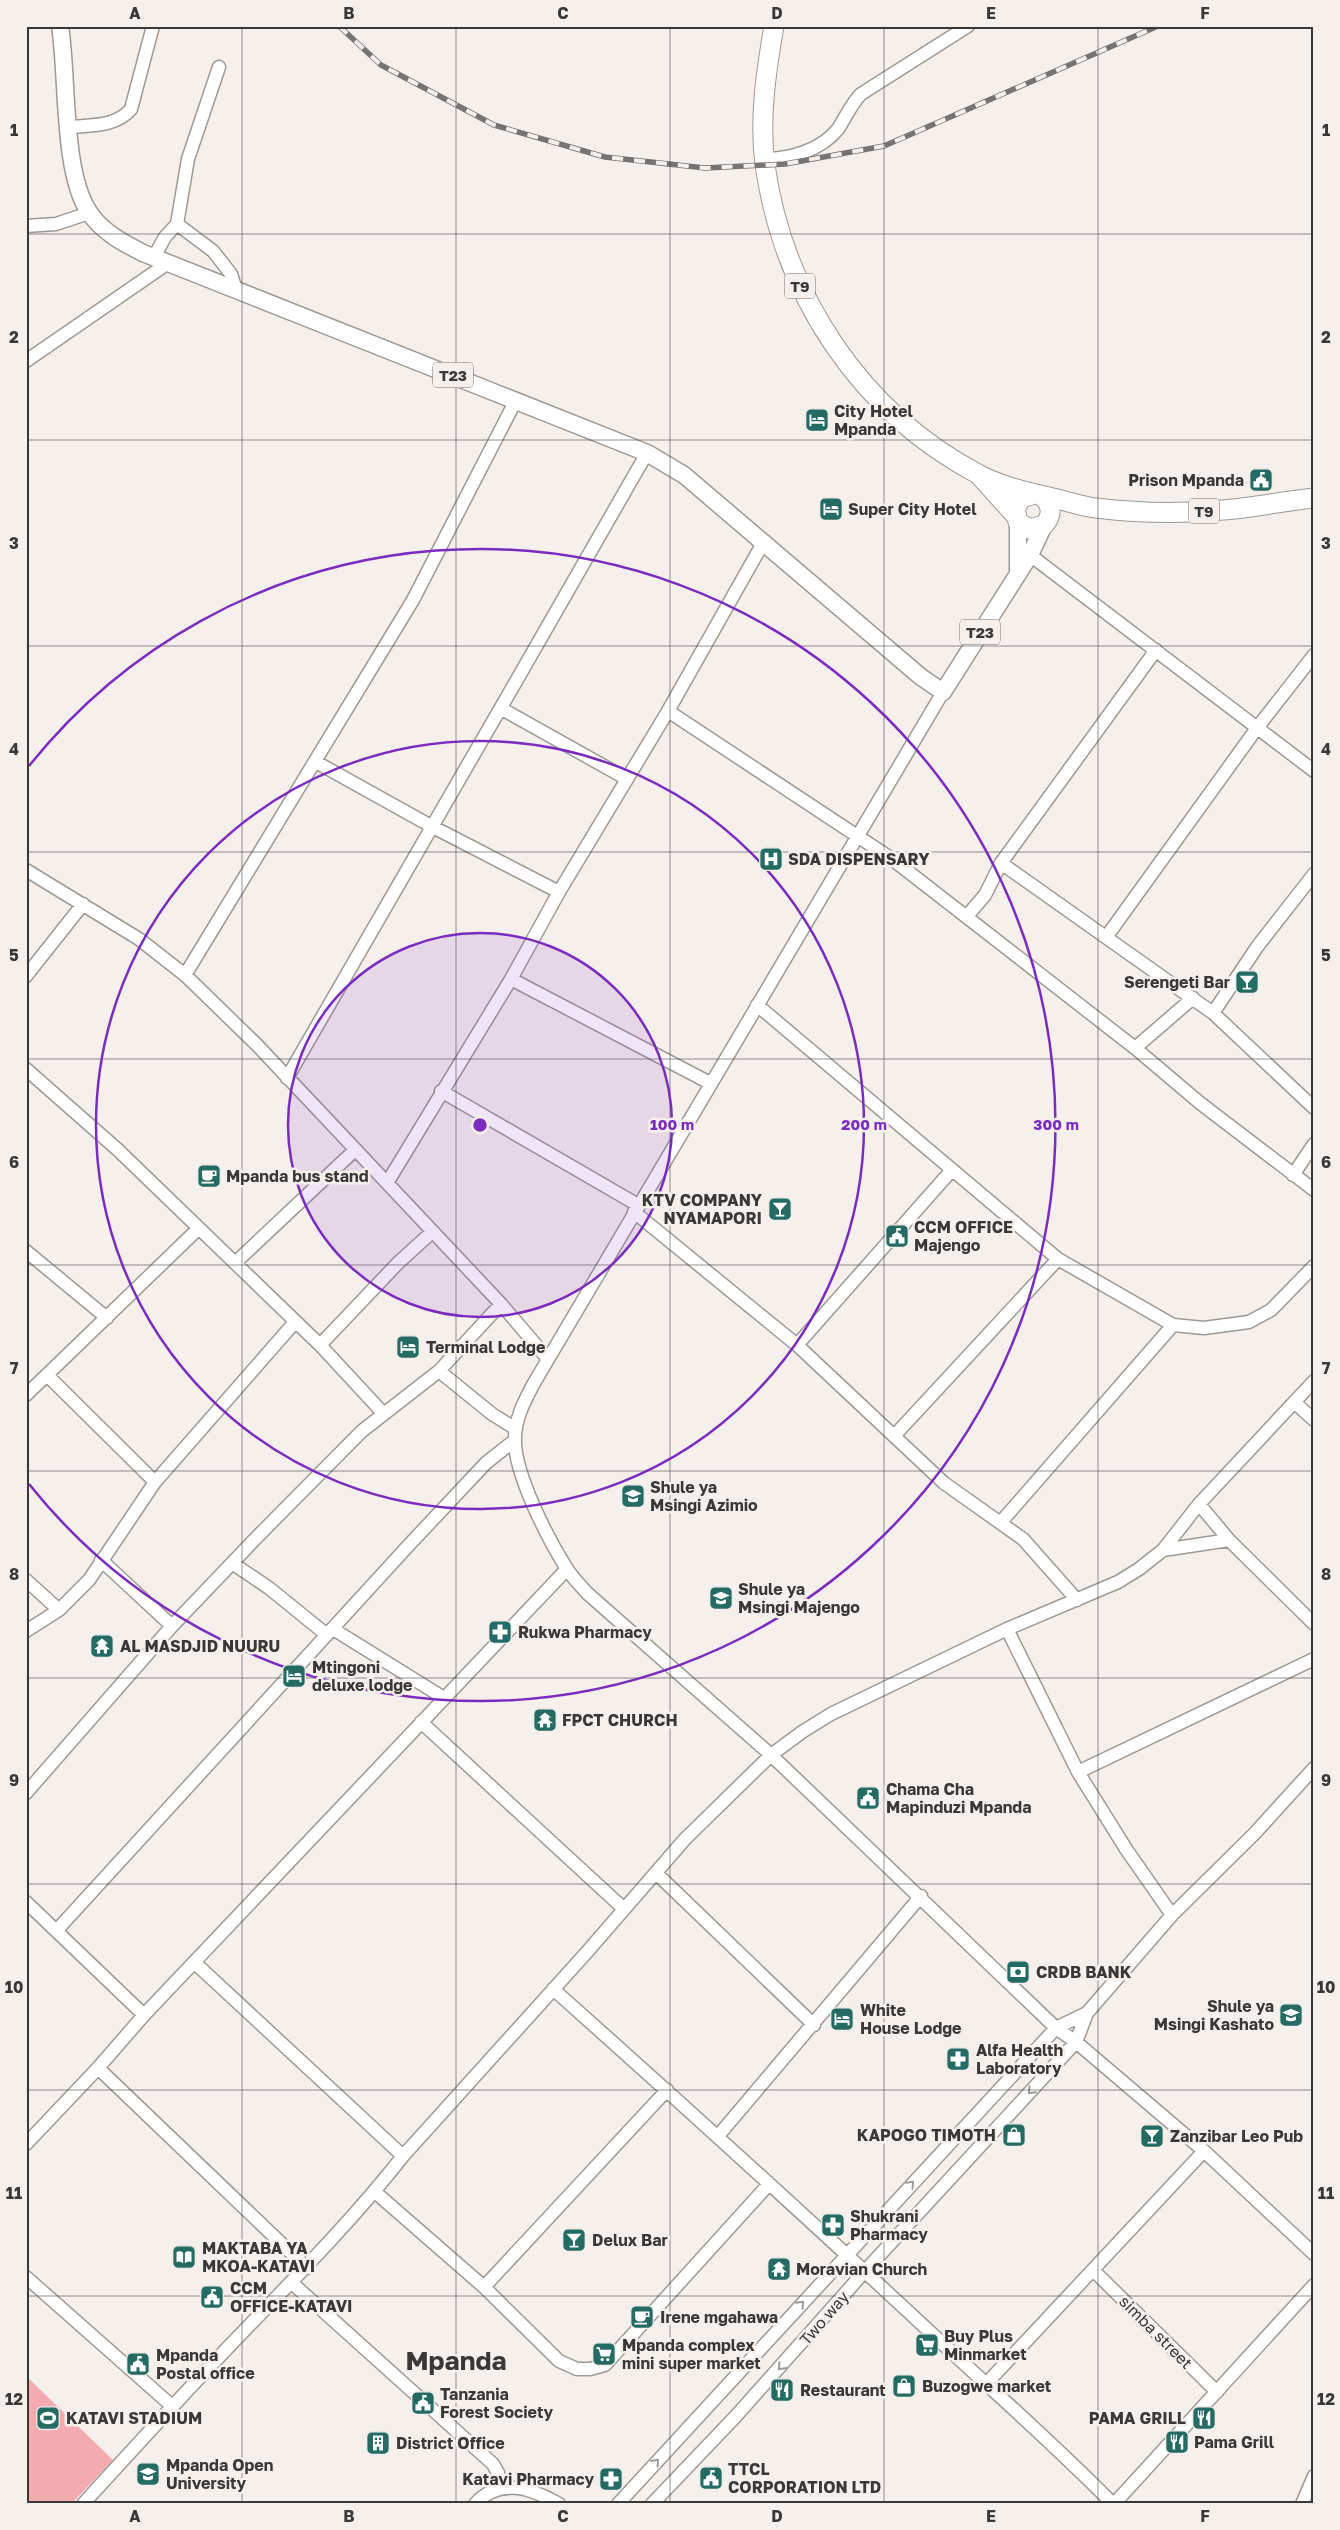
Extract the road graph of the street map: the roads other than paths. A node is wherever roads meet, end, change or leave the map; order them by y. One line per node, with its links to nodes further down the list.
1 (60, 26): 6 (main road, T23)
2 (153, 26): 6 (street)
3 (774, 26): 7 (highway, T9)
4 (968, 26): 7 (street)
5 (218, 67): 9 (street)
6 (70, 127): 8 (main road, T23)
7 (765, 160): 16 (highway, T9)
8 (89, 213): 10 (street); 11 (main road, T23)
9 (177, 224): 11 (street); 12 (street)
10 (26, 226)
11 (161, 260): 12 (main road, T23); 13 (street)
12 (236, 290): 14 (main road, T23)
13 (26, 361)
14 (516, 400): 15 (main road, T23); 31 (street)
15 (647, 453): 22 (main road, T23); 28 (street)
16 (979, 475): 17 (highway, T9); 20 (highway, T9)
17 (1038, 495): 19 (highway, T9); 20 (highway); 21 (highway)
18 (1314, 498): 19 (highway, T9)
19 (1094, 508): 21 (highway, T9)
20 (1017, 519): 21 (highway, T9); 24 (main road)
21 (1046, 523): 23 (main road, T23)
22 (763, 543): 27 (main road, T23); 29 (street)
23 (1030, 555): 24 (main road, T23); 25 (street)
24 (1018, 572): 27 (main road, T23)
25 (1156, 650): 30 (street); 36 (street)
26 (1314, 655): 30 (street)
27 (943, 692): 35 (street)
28 (502, 709): 33 (street); 34 (street)
29 (668, 711): 33 (street); 35 (street)
30 (1257, 728): 32 (street); 42 (street)
31 (316, 762): 34 (street); 43 (street)
32 (1314, 771)
33 (627, 779): 39 (street)
34 (431, 826): 39 (street); 51 (street)
35 (858, 834): 41 (street); 47 (street)
36 (1001, 863): 41 (street); 42 (street)
37 (26, 870): 40 (street)
38 (1314, 874): 48 (street)
39 (559, 892): 45 (street)
40 (82, 904): 43 (street); 44 (street)
41 (967, 916): 49 (street)
42 (1107, 936): 46 (street)
43 (185, 975): 51 (street)
44 (26, 976)
45 (512, 979): 52 (street); 53 (street)
46 (1192, 998): 48 (street); 49 (street)
47 (757, 1005): 52 (street); 57 (street)
48 (1213, 1013): 54 (street)
49 (1135, 1048): 58 (street)
50 (26, 1069): 62 (street)
51 (287, 1078): 56 (street)
52 (710, 1083): 61 (street)
53 (441, 1091): 59 (street); 61 (street)
54 (1314, 1108)
55 (1314, 1144): 58 (street)
56 (355, 1150): 59 (street); 66 (street)
57 (951, 1171): 65 (street); 73 (street)
58 (1293, 1174): 60 (street)
59 (387, 1183): 63 (street)
60 (1314, 1190)
61 (636, 1208): 73 (street); 74 (street)
62 (198, 1228): 66 (street); 69 (street)
63 (432, 1232): 68 (street); 72 (street)
64 (26, 1251): 69 (street)
65 (1058, 1259): 71 (street); 83 (street)
66 (235, 1263): 70 (street)
67 (1314, 1266): 71 (street)
68 (501, 1304): 74 (street); 75 (street)
69 (107, 1318): 76 (street)
70 (295, 1322): 72 (street); 84 (street)
71 (1173, 1325): 86 (street)
72 (320, 1344): 80 (street)
73 (797, 1345): 83 (street)
74 (548, 1359): 82 (street)
75 (439, 1371): 80 (street); 82 (street)
76 (48, 1376): 78 (street); 84 (street)
77 (1314, 1381): 79 (street)
78 (26, 1395)
79 (1294, 1402): 81 (street); 85 (street)
80 (383, 1413): 90 (street)
81 (1314, 1420)
82 (515, 1434): 91 (street); 99 (street)
83 (894, 1436): 86 (street)
84 (155, 1482): 89 (street)
85 (1199, 1504): 87 (street); 88 (street)
86 (1001, 1522): 93 (street)
87 (1229, 1540): 88 (street); 95 (street)
88 (1163, 1550): 93 (street)
89 (101, 1560): 94 (street); 96 (street)
90 (232, 1563): 96 (street); 99 (street)
91 (567, 1569): 101 (street); 103 (street)
92 (26, 1580): 94 (street)
93 (1077, 1600): 97 (street)
94 (59, 1610): 98 (street)
95 (1314, 1624)
96 (172, 1626): 106 (street)
97 (1007, 1629): 103 (street); 105 (street)
98 (26, 1631)
99 (330, 1632): 101 (street); 112 (street)
100 (1314, 1659): 105 (street)
101 (444, 1698): 102 (street)
102 (421, 1722): 110 (street); 113 (street)
103 (771, 1755): 107 (street); 108 (street)
104 (1314, 1768): 111 (street)
105 (1078, 1772): 111 (street)
106 (26, 1793)
107 (656, 1872): 110 (street); 117 (street)
108 (921, 1896): 117 (street); 118 (street)
109 (26, 1902): 112 (street)
110 (624, 1909): 114 (street)
111 (1172, 1915): 115 (street)
112 (56, 1930): 116 (street)
113 (195, 1963): 116 (street); 125 (street)
114 (553, 1989): 121 (street); 125 (street)
115 (1087, 2012): 118 (street); 119 (street)
116 (144, 2015): 120 (street)
117 (814, 2025): 122 (street)
118 (1056, 2028): 119 (street); 128 (street, one-way to 118)
119 (1076, 2042): 124 (street); 131 (street, Two way, one-way to 131)
120 (98, 2068): 123 (street); 130 (street)
121 (667, 2090): 122 (street); 136 (street)
122 (718, 2136): 126 (street)
123 (26, 2144)
124 (1204, 2150): 129 (street); 132 (street)
125 (403, 2156): 127 (street)
126 (769, 2184): 128 (street); 136 (street)
127 (375, 2192): 130 (street); 136 (street)
128 (848, 2254): 131 (street); 143 (street, one-way to 128)
129 (1314, 2254)
130 (307, 2268): 134 (street)
131 (865, 2271): 137 (street); 147 (street, Two way, one-way to 147)
132 (1094, 2271): 137 (street); 138 (street, simba street)
133 (26, 2277): 139 (street)
134 (292, 2282): 139 (street); 141 (street)
135 (1314, 2285): 138 (street)
136 (484, 2287)
137 (986, 2384): 148 (street)
138 (1217, 2392): 148 (street)
139 (172, 2406): 144 (street)
140 (1314, 2476): 149 (street)
141 (500, 2487): 142 (street); 145 (street)
142 (546, 2499): 146 (street)
143 (619, 2502)
144 (83, 2504)
145 (475, 2504)
146 (559, 2504)
147 (652, 2504)
148 (1114, 2504)
149 (1302, 2504)

